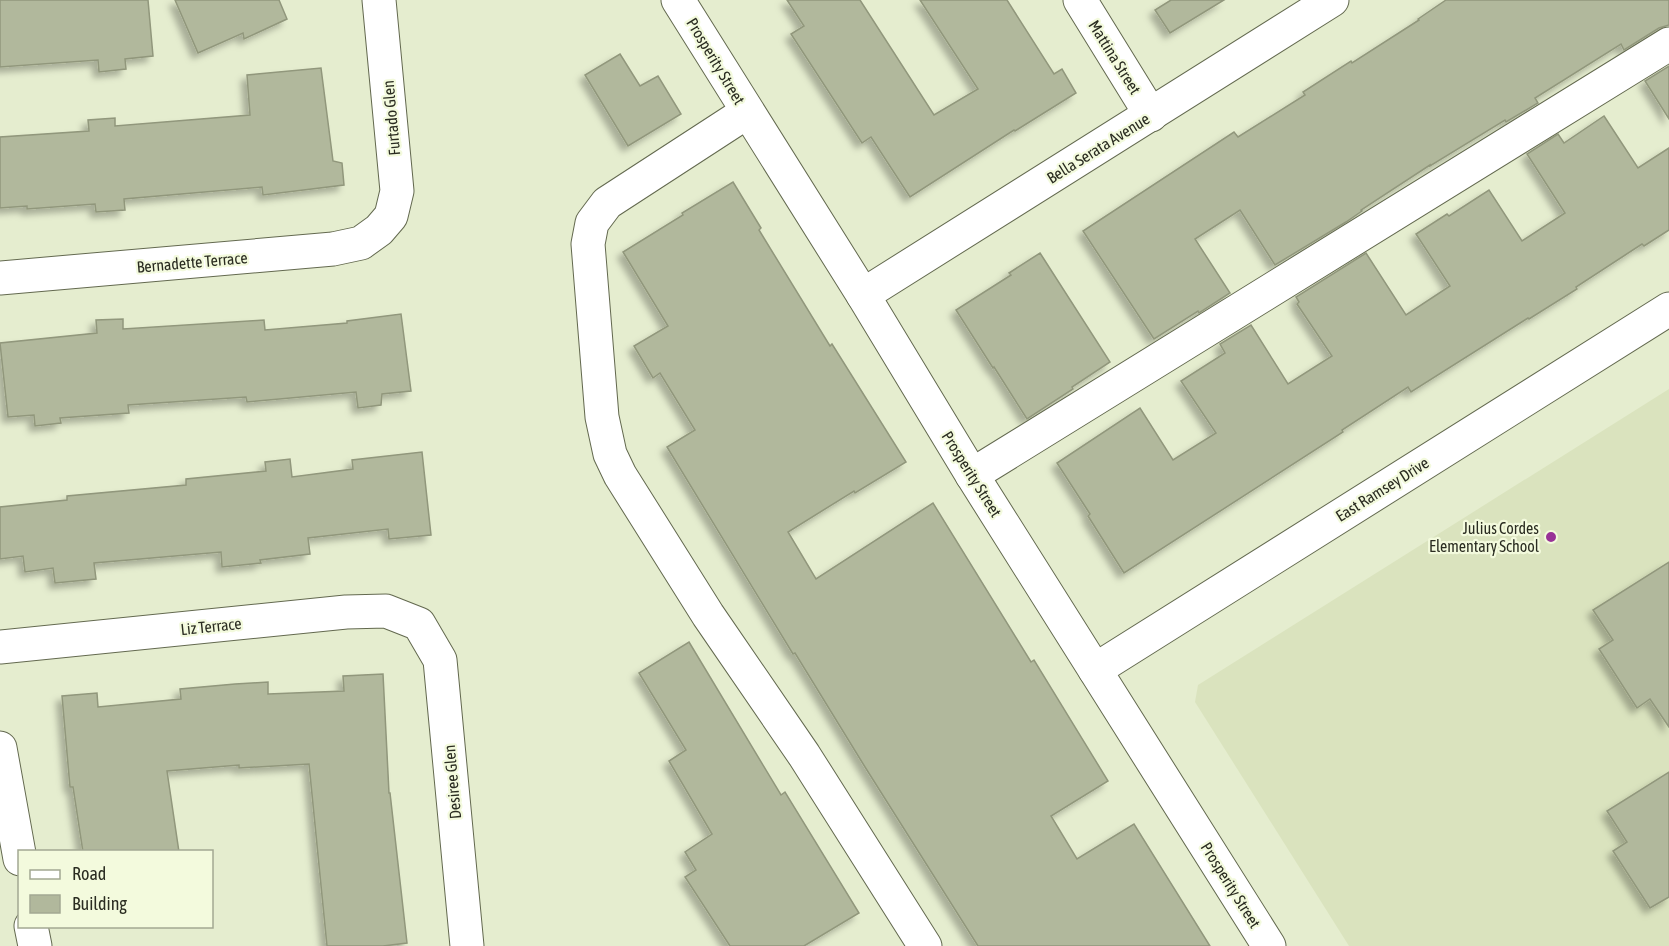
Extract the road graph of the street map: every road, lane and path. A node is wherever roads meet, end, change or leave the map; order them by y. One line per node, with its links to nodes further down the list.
1 (379, 0): 8 (street, Furtado Glen)
2 (678, 0): 6 (street, Prosperity Street)
3 (1080, 0): 7 (street, Mattina Street)
4 (1332, 0): 7 (street, Bella Serata Avenue)
5 (1669, 44): 12 (street)
6 (747, 112): 10 (street, Prosperity Street); 21 (street)
7 (1151, 115): 10 (street, Bella Serata Avenue)
8 (379, 230): 9 (street, Bernadette Terrace)
9 (0, 278)
10 (862, 295): 12 (street, Prosperity Street)
11 (1669, 309): 15 (street, East Ramsey Drive)
12 (972, 475): 15 (street, Prosperity Street)
13 (419, 624): 14 (street, Liz Terrace); 20 (street, Desiree Glen)
14 (0, 647)
15 (1095, 670): 22 (street, Prosperity Street)
16 (0, 748): 17 (street)
17 (18, 850)
18 (31, 928): 19 (street)
19 (35, 946)
20 (467, 946)
21 (925, 946)
22 (1269, 946)

